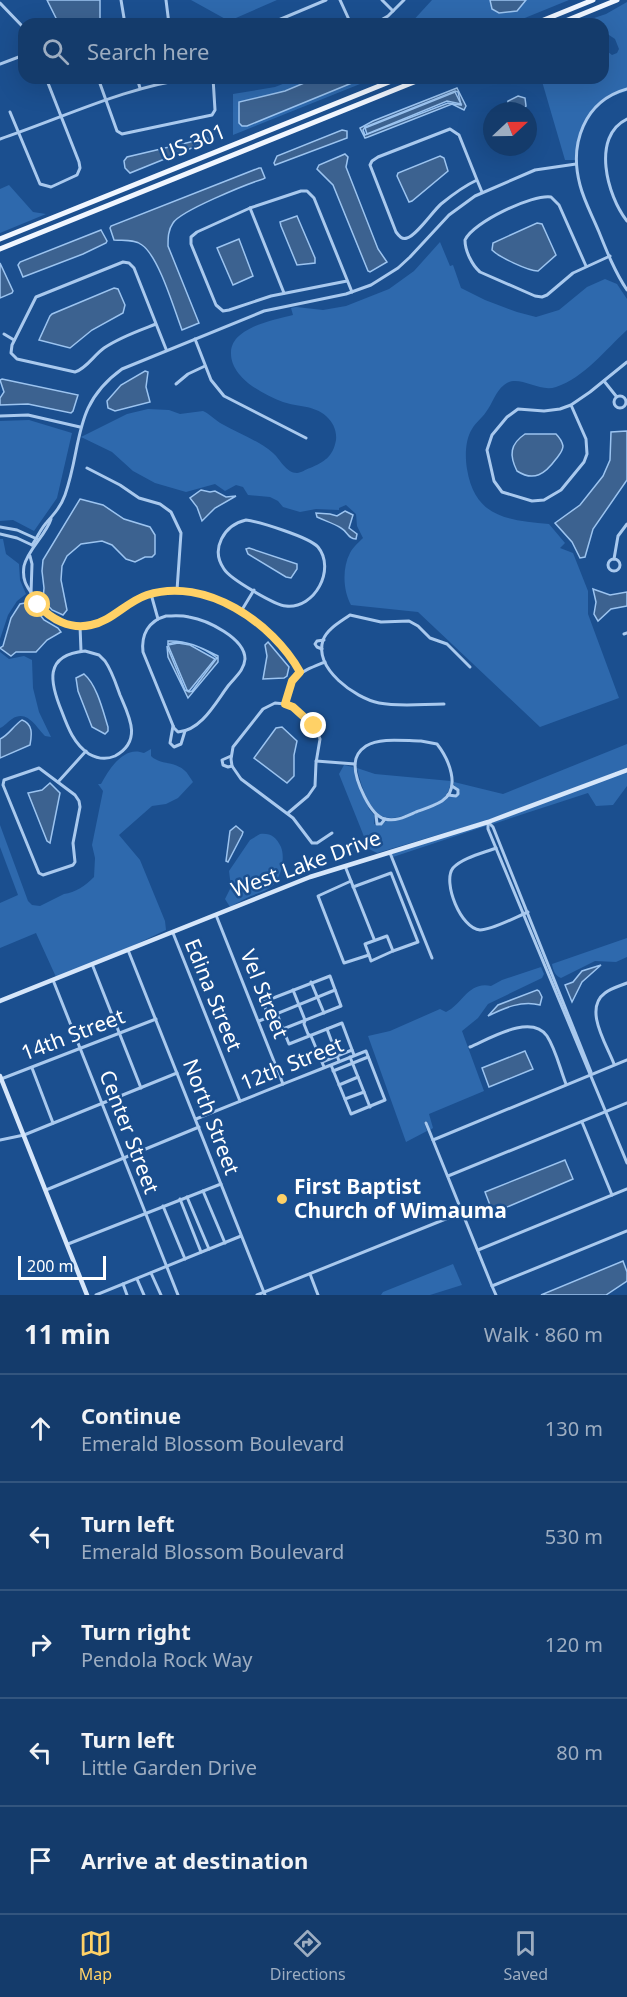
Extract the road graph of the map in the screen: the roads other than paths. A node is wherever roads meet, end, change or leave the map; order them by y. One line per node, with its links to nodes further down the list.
1 (121, 0): 11 (street)
2 (166, 0): 12 (street)
3 (326, 0): 13 (street)
4 (340, 0): 14 (street)
5 (382, 0): 10 (street)
6 (404, 0): 10 (street)
7 (594, 0): 16 (main road)
8 (618, 0): 17 (main road)
9 (0, 3): 18 (street)
10 (393, 11): 15 (street)
11 (125, 18)
12 (168, 18)
13 (284, 18)
14 (348, 18)
15 (383, 18)
16 (549, 18)
17 (573, 18)
18 (18, 22)
19 (18, 57): 20 (street)
20 (0, 64)
21 (48, 84): 32 (street)
22 (100, 84): 30 (street)
23 (139, 84): 28 (street)
24 (156, 84): 28 (street)
25 (213, 84): 30 (street)
26 (384, 84): 34 (main road, US 301 / US 301)
27 (409, 84): 35 (main road, US 301)
28 (140, 88): 30 (street)
29 (627, 88): 38 (street)
30 (106, 98): 32 (street)
31 (10, 112): 36 (street)
32 (61, 116): 36 (street); 36 (street)
33 (627, 119): 42 (street)
34 (289, 122): 35 (main road); 43 (main road, US 301 / US 301)
35 (292, 131): 44 (main road, US 301)
36 (19, 133): 37 (street)
37 (0, 140)
38 (576, 164): 40 (street); 45 (street)
39 (477, 180): 39 (street); 40 (street)
40 (482, 192): 49 (street)
41 (250, 208): 47 (street); 50 (street); 50 (street)
42 (627, 220)
43 (0, 239)
44 (0, 249)
45 (609, 256): 46 (street); 48 (street)
46 (586, 266): 46 (street)
47 (347, 280): 49 (street); 50 (street)
48 (627, 290)
49 (352, 292): 53 (street)
50 (284, 293)
51 (156, 324): 54 (street); 54 (street); 55 (street)
52 (4, 334): 54 (street)
53 (194, 338): 55 (street); 57 (street)
54 (14, 340)
55 (166, 349): 63 (street)
56 (627, 362): 58 (street)
57 (205, 366): 59 (street); 64 (street)
58 (604, 381): 60 (street); 61 (street)
59 (176, 384)
60 (617, 397): 60 (street)
61 (571, 405): 61 (street)
62 (0, 416): 63 (street)
63 (80, 427): 69 (street)
64 (306, 438)
65 (87, 468): 75 (street)
66 (627, 524): 72 (street)
67 (0, 527): 69 (street)
68 (0, 534): 70 (street)
69 (38, 539): 70 (street)
70 (34, 545): 71 (street)
71 (30, 556): 73 (street); 74 (street)
72 (614, 559)
73 (24, 576): 74 (street); 77 (street)
74 (32, 576): 77 (street)
75 (177, 590): 78 (street); 79 (street)
76 (254, 590): 76 (street); 79 (street)
77 (32, 593): 81 (street)
78 (151, 594): 80 (street); 81 (street)
79 (240, 613): 87 (street)
80 (158, 619): 90 (street); 91 (street)
81 (80, 626): 84 (street)
82 (324, 640): 83 (street); 83 (street); 86 (street)
83 (322, 649): 85 (street)
84 (81, 651): 92 (street); 92 (street)
85 (325, 662): 87 (street); 89 (street)
86 (470, 667)
87 (300, 672): 88 (street)
88 (285, 704): 93 (street); 94 (street)
89 (444, 704)
90 (173, 726): 91 (street); 91 (street)
91 (185, 732)
92 (86, 751): 98 (street)
93 (231, 756): 96 (street); 96 (street)
94 (316, 760): 95 (street); 101 (street)
95 (355, 764): 99 (street); 102 (street)
96 (232, 766): 101 (street)
97 (627, 770): 104 (street, West Lake Drive)
98 (58, 782): 98 (street)
99 (452, 786): 100 (street); 100 (street)
100 (448, 795): 103 (street)
101 (288, 813): 105 (street)
102 (376, 815): 103 (street); 103 (street)
103 (385, 819)
104 (488, 822): 106 (street); 107 (street, West Lake Drive); 111 (street)
105 (332, 833)
106 (496, 848): 112 (street); 112 (street)
107 (389, 852): 108 (street, West Lake Drive); 119 (street)
108 (345, 864): 109 (street); 113 (street, West Lake Drive)
109 (351, 881): 110 (street); 118 (street)
110 (354, 887): 115 (street); 117 (street)
111 (528, 912): 112 (street); 155 (street)
112 (523, 914): 155 (street)
113 (216, 915): 114 (street, West Lake Drive); 134 (street, Vel Street)
114 (172, 933): 116 (street, West Lake Drive); 164 (street, Edina Street)
115 (374, 939): 117 (street); 118 (street)
116 (129, 950): 120 (street, West Lake Drive); 132 (street, North Street)
117 (393, 951): 118 (street)
118 (369, 955)
119 (432, 958)
120 (92, 964): 121 (street, West Lake Drive); 137 (street)
121 (53, 980): 127 (street, West Lake Drive); 140 (street, Center Street)
122 (311, 982): 124 (street); 125 (street); 126 (street)
123 (627, 983): 150 (street)
124 (293, 990): 128 (street); 131 (street)
125 (335, 990): 126 (street); 129 (street)
126 (318, 998): 128 (street); 129 (street)
127 (0, 1001)
128 (299, 1005): 130 (street); 133 (street)
129 (324, 1013): 133 (street)
130 (277, 1014): 131 (street); 135 (street)
131 (269, 1017): 134 (street)
132 (156, 1019): 137 (street, 14th Street); 154 (street, North Street)
133 (305, 1020): 135 (street); 138 (street)
134 (259, 1021): 158 (street, Vel Street)
135 (283, 1029): 138 (street)
136 (327, 1029): 138 (street); 141 (street); 142 (street)
137 (119, 1033): 140 (street, 14th Street); 161 (street)
138 (311, 1036): 147 (street)
139 (470, 1047): 160 (street)
140 (80, 1048): 152 (street, 14th Street); 166 (street, Center Street)
141 (352, 1050): 142 (street); 143 (street)
142 (337, 1056): 146 (street); 147 (street)
143 (352, 1056): 144 (street, 12th Street); 146 (street, 12th Street); 148 (street)
144 (368, 1057): 148 (street); 167 (street)
145 (627, 1060): 150 (street)
146 (339, 1061): 149 (street, 12th Street)
147 (322, 1062): 151 (street)
148 (353, 1063): 153 (street); 156 (street)
149 (331, 1065): 151 (street, 12th Street); 153 (street)
150 (615, 1065): 155 (street)
151 (324, 1067): 158 (street, 12th Street)
152 (32, 1068): 157 (street, 14th Street); 171 (street)
153 (333, 1071): 159 (street)
154 (177, 1073): 161 (street); 169 (street, North Street)
155 (591, 1075): 160 (street); 168 (street)
156 (358, 1077): 159 (street); 162 (street)
157 (1, 1078): 174 (street)
158 (283, 1084): 164 (street, 12th Street)
159 (339, 1085): 163 (street)
160 (567, 1085): 176 (street)
161 (141, 1088): 166 (street)
162 (364, 1092): 163 (street); 167 (street)
163 (345, 1099): 167 (street)
164 (240, 1101): 169 (street, 12th Street)
165 (627, 1102): 168 (street)
166 (102, 1103): 171 (street); 177 (street, Center Street)
167 (370, 1107)
168 (606, 1111): 170 (street); 178 (street)
169 (195, 1119): 173 (street, North Street)
170 (581, 1121): 179 (street); 184 (street)
171 (53, 1123): 174 (street)
172 (426, 1123): 176 (street)
173 (199, 1127): 177 (street); 180 (street, North Street)
174 (24, 1135): 175 (street); 182 (street)
175 (0, 1140)
176 (433, 1140): 179 (street)
177 (123, 1159): 182 (street); 189 (street, Center Street)
178 (627, 1162)
179 (448, 1176): 188 (street)
180 (220, 1184): 183 (street); 191 (street, North Street)
181 (627, 1189): 184 (street)
182 (46, 1190): 193 (street)
183 (203, 1191): 185 (street); 192 (street)
184 (612, 1195): 195 (street)
185 (187, 1197): 186 (street); 194 (street)
186 (180, 1199): 187 (street); 196 (street)
187 (163, 1206): 189 (street); 197 (street)
188 (463, 1212): 195 (street); 200 (street)
189 (145, 1213): 193 (street); 198 (street, Center Street)
190 (627, 1231): 203 (street)
191 (241, 1236): 192 (street); 205 (street, North Street)
192 (225, 1243): 194 (street)
193 (68, 1244): 206 (street)
194 (209, 1249): 196 (street)
195 (478, 1250): 203 (street)
196 (201, 1252): 197 (street)
197 (185, 1259): 198 (street)
198 (167, 1267): 199 (street); 212 (street, Center Street)
199 (151, 1273): 201 (street); 211 (street)
200 (309, 1274): 205 (street); 214 (street)
201 (137, 1279): 202 (street); 210 (street)
202 (123, 1284): 204 (street); 209 (street)
203 (492, 1286): 215 (street)
204 (108, 1290): 207 (street); 208 (street)
205 (265, 1294): 213 (street)
206 (87, 1295)
207 (96, 1295)
208 (110, 1295)
209 (127, 1295)
210 (144, 1295)
211 (161, 1295)
212 (178, 1295)
213 (257, 1295)
214 (318, 1295)
215 (496, 1295)

